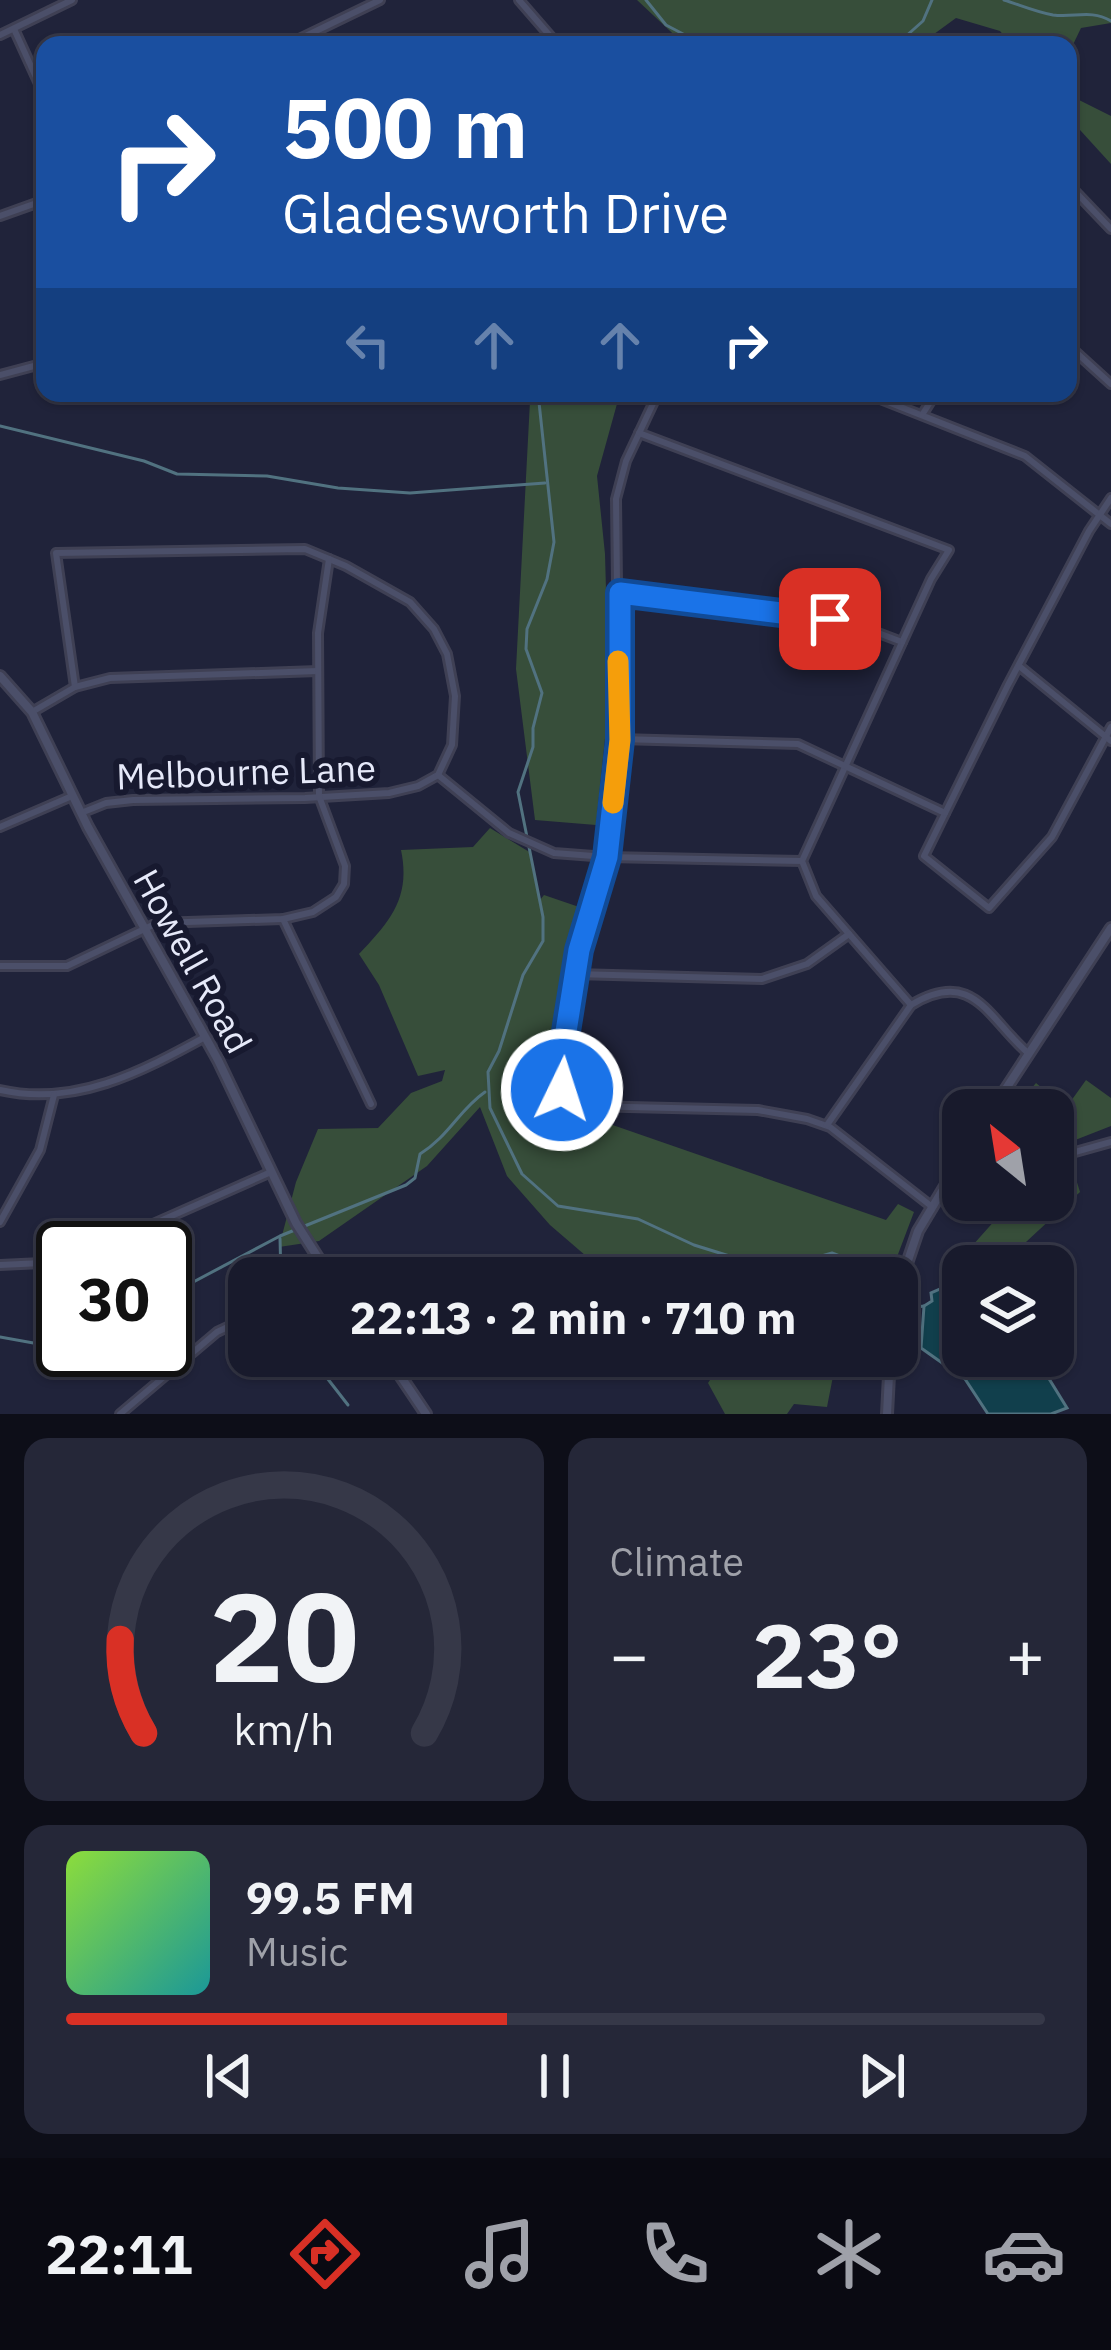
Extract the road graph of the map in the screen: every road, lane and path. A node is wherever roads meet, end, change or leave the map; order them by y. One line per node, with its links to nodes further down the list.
1 (72, 0): 4 (street)
2 (380, 0): 6 (street)
3 (519, 0): 7 (street)
4 (13, 28): 5 (street); 8 (street)
5 (0, 35)
6 (306, 36)
7 (550, 36)
8 (36, 78)
9 (1077, 193): 12 (street)
10 (36, 203): 11 (street)
11 (0, 216)
12 (1111, 229)
13 (1077, 353): 16 (street)
14 (36, 365): 15 (street)
15 (0, 375)
16 (1111, 384)
17 (654, 402): 21 (street)
18 (888, 402): 20 (street)
19 (930, 402): 20 (street)
20 (922, 415): 23 (street)
21 (639, 433): 26 (street); 27 (street)
22 (1111, 498): 23 (street)
23 (1099, 514): 24 (street); 28 (street)
24 (1111, 524)
25 (329, 559): 29 (street); 31 (street); 37 (street)
26 (620, 593): 27 (street); 35 (street)
27 (902, 642): 36 (street)
28 (1019, 667): 34 (street); 41 (street)
29 (318, 671): 31 (street); 39 (street)
30 (0, 676): 32 (main road, Howell Road)
31 (75, 687): 32 (street)
32 (32, 712): 38 (main road, Howell Road)
33 (1111, 727): 34 (street)
34 (1108, 739): 41 (street)
35 (620, 740): 36 (street); 43 (street)
36 (844, 764): 41 (street); 44 (street)
37 (438, 775): 39 (street, Melbourne Lane); 43 (street)
38 (72, 796): 40 (main road, Howell Road); 42 (street)
39 (319, 796): 40 (street, Melbourne Lane); 45 (street)
40 (81, 813): 47 (main road, Howell Road)
41 (945, 813)
42 (0, 827)
43 (607, 857): 44 (street); 50 (street)
44 (802, 861): 48 (street)
45 (283, 919): 47 (street); 57 (street)
46 (1111, 928): 53 (main road)
47 (145, 929): 49 (street); 52 (main road, Howell Road)
48 (849, 934): 50 (street); 51 (street)
49 (0, 966)
50 (575, 974): 58 (street)
51 (911, 1006): 53 (street); 58 (street)
52 (205, 1036): 56 (street); 61 (main road, Howell Road)
53 (1029, 1054): 54 (main road)
54 (1006, 1089)
55 (0, 1090): 56 (street)
56 (54, 1096): 65 (street)
57 (371, 1104)
58 (827, 1126): 63 (street)
59 (1111, 1142): 60 (street)
60 (1074, 1152)
61 (272, 1172): 64 (street); 66 (main road, Howell Road)
62 (942, 1190): 63 (main road)
63 (932, 1206): 67 (main road)
64 (160, 1221)
65 (0, 1222)
66 (317, 1257)
67 (909, 1257)
68 (36, 1262): 69 (street)
69 (0, 1263)
70 (228, 1327): 73 (street)
71 (401, 1377): 74 (main road)
72 (889, 1377): 75 (main road)
73 (120, 1414)
74 (426, 1414)
75 (887, 1414)

